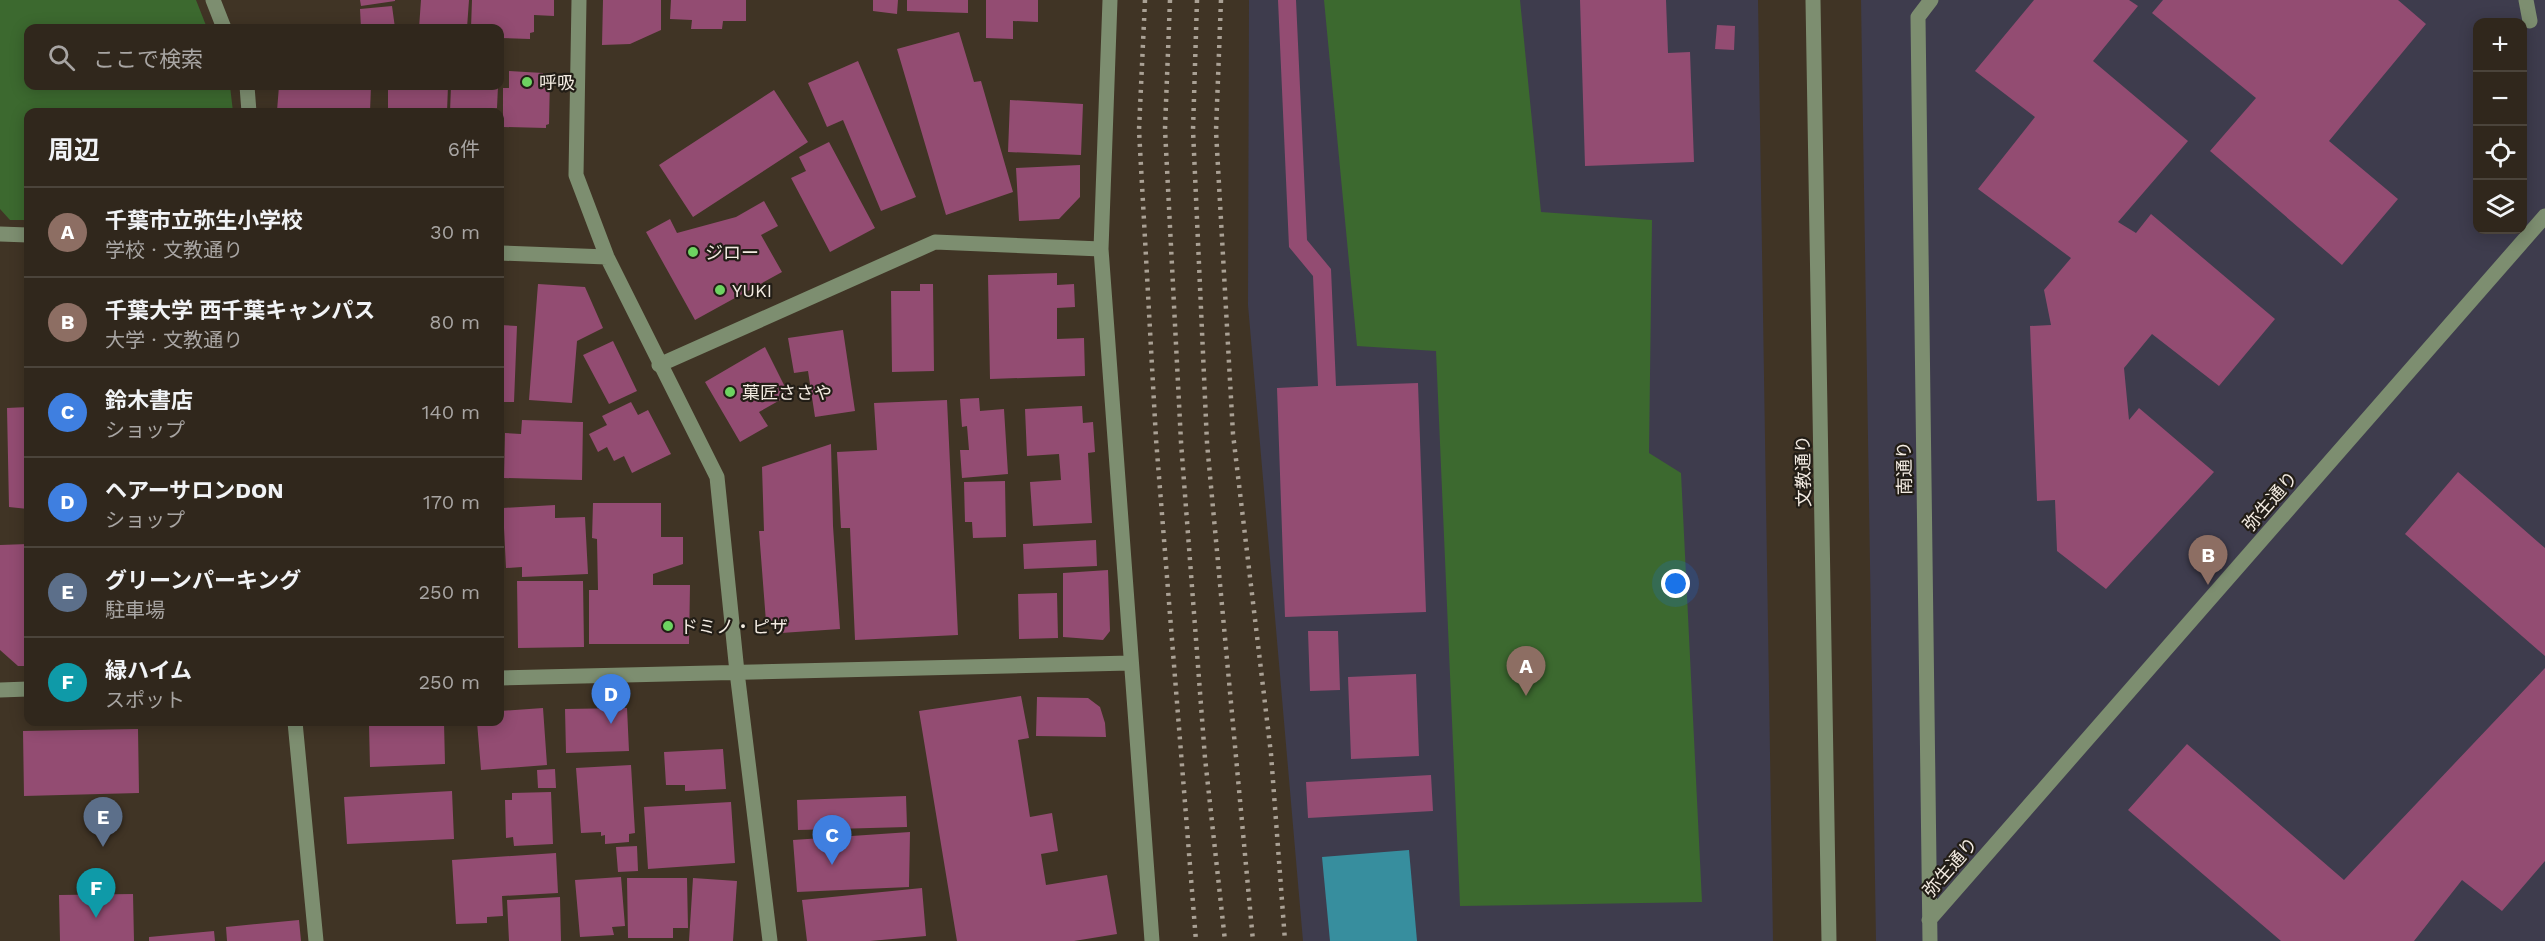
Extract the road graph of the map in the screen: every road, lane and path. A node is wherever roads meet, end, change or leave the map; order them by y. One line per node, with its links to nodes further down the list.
1 (213, 0): 8 (street)
2 (579, 0): 16 (street)
3 (1110, 0): 14 (street)
4 (1813, 0): 28 (street, 文教通り)
5 (1931, 0): 24 (street, 南通り)
6 (2526, 0): 7 (street)
7 (2530, 21)
8 (222, 24)
9 (247, 90): 10 (street)
10 (249, 108)
11 (2545, 216): 24 (street, 弥生通り)
12 (0, 234): 13 (street)
13 (24, 235)
14 (1101, 249): 17 (street); 18 (street)
15 (504, 253): 16 (street)
16 (607, 257): 17 (street)
17 (659, 364): 19 (street)
18 (1130, 663): 19 (street); 27 (street)
19 (737, 672): 20 (street); 26 (street)
20 (504, 678)
21 (24, 689): 22 (street)
22 (0, 690)
23 (295, 726): 25 (street)
24 (1929, 920): 29 (street, 南通り)
25 (316, 941)
26 (770, 941)
27 (1152, 941)
28 (1829, 941)
29 (1930, 941)

